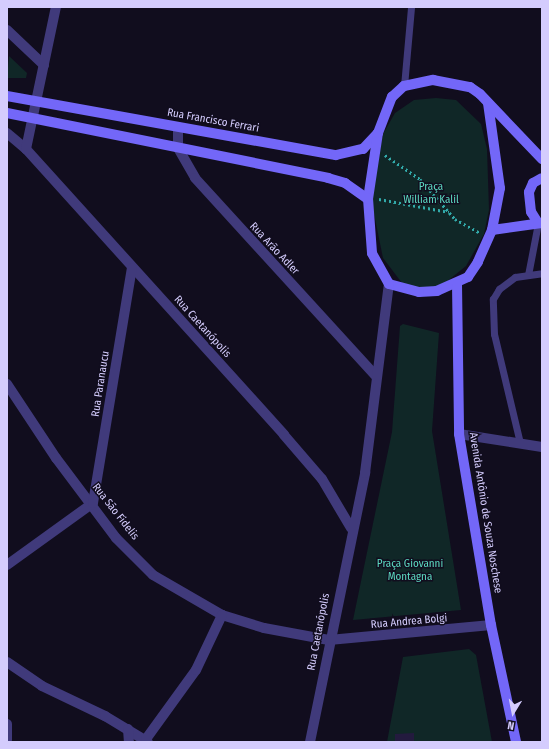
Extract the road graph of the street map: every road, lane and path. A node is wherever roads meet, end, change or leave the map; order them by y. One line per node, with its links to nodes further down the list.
1 (56, 7): 4 (street)
2 (411, 7): 5 (lane)
3 (7, 30): 4 (street)
4 (44, 65): 7 (street)
5 (404, 86): 8 (main road); 13 (main road)
6 (7, 96): 7 (main road)
7 (36, 101): 10 (street); 11 (main road, Rua Francisco Ferrari)
8 (488, 103): 16 (main road); 21 (main road)
9 (7, 113): 10 (main road)
10 (32, 119): 14 (main road); 15 (street)
11 (178, 127): 13 (main road, Rua Francisco Ferrari); 14 (street, Rua Arão Adler)
12 (7, 133): 15 (street, Rua Caetanópolis)
13 (378, 133): 18 (main road); 19 (path)
14 (178, 148): 18 (main road); 27 (street, Rua Arão Adler)
15 (26, 149): 22 (street, Rua Caetanópolis)
16 (542, 159)
17 (542, 178): 20 (main road)
18 (368, 200): 19 (path); 25 (main road)
19 (449, 212): 21 (path)
20 (540, 223): 21 (main road); 24 (lane)
21 (491, 233): 26 (main road)
22 (132, 268): 32 (street, Rua Paranaucu); 33 (street, Rua Caetanópolis)
23 (542, 273): 24 (lane)
24 (528, 275): 30 (lane)
25 (389, 284): 26 (main road); 27 (street, Rua Caetanópolis)
26 (457, 284): 29 (main road, Avenida Antônio de Souza Noschese)
27 (376, 376): 33 (street, Rua Caetanópolis)
28 (7, 384): 32 (street, Rua São Fidelis)
29 (459, 434): 30 (street); 36 (main road, Avenida Antônio de Souza Noschese)
30 (520, 443): 31 (street)
31 (542, 447)
32 (93, 503): 34 (street); 35 (street, Rua São Fidelis)
33 (352, 528): 37 (street, Rua Caetanópolis)
34 (7, 565)
35 (222, 614): 37 (street, Rua São Fidelis); 42 (street)
36 (491, 625): 37 (street, Rua Andrea Bolgi); 45 (main road, Avenida Antônio de Souza Noschese)
37 (329, 640): 44 (street, Rua Caetanópolis)
38 (7, 662): 40 (street)
39 (7, 724): 41 (street)
40 (128, 729): 42 (street); 43 (street)
41 (7, 740)
42 (147, 741)
43 (129, 742)
44 (310, 742)
45 (516, 742)

